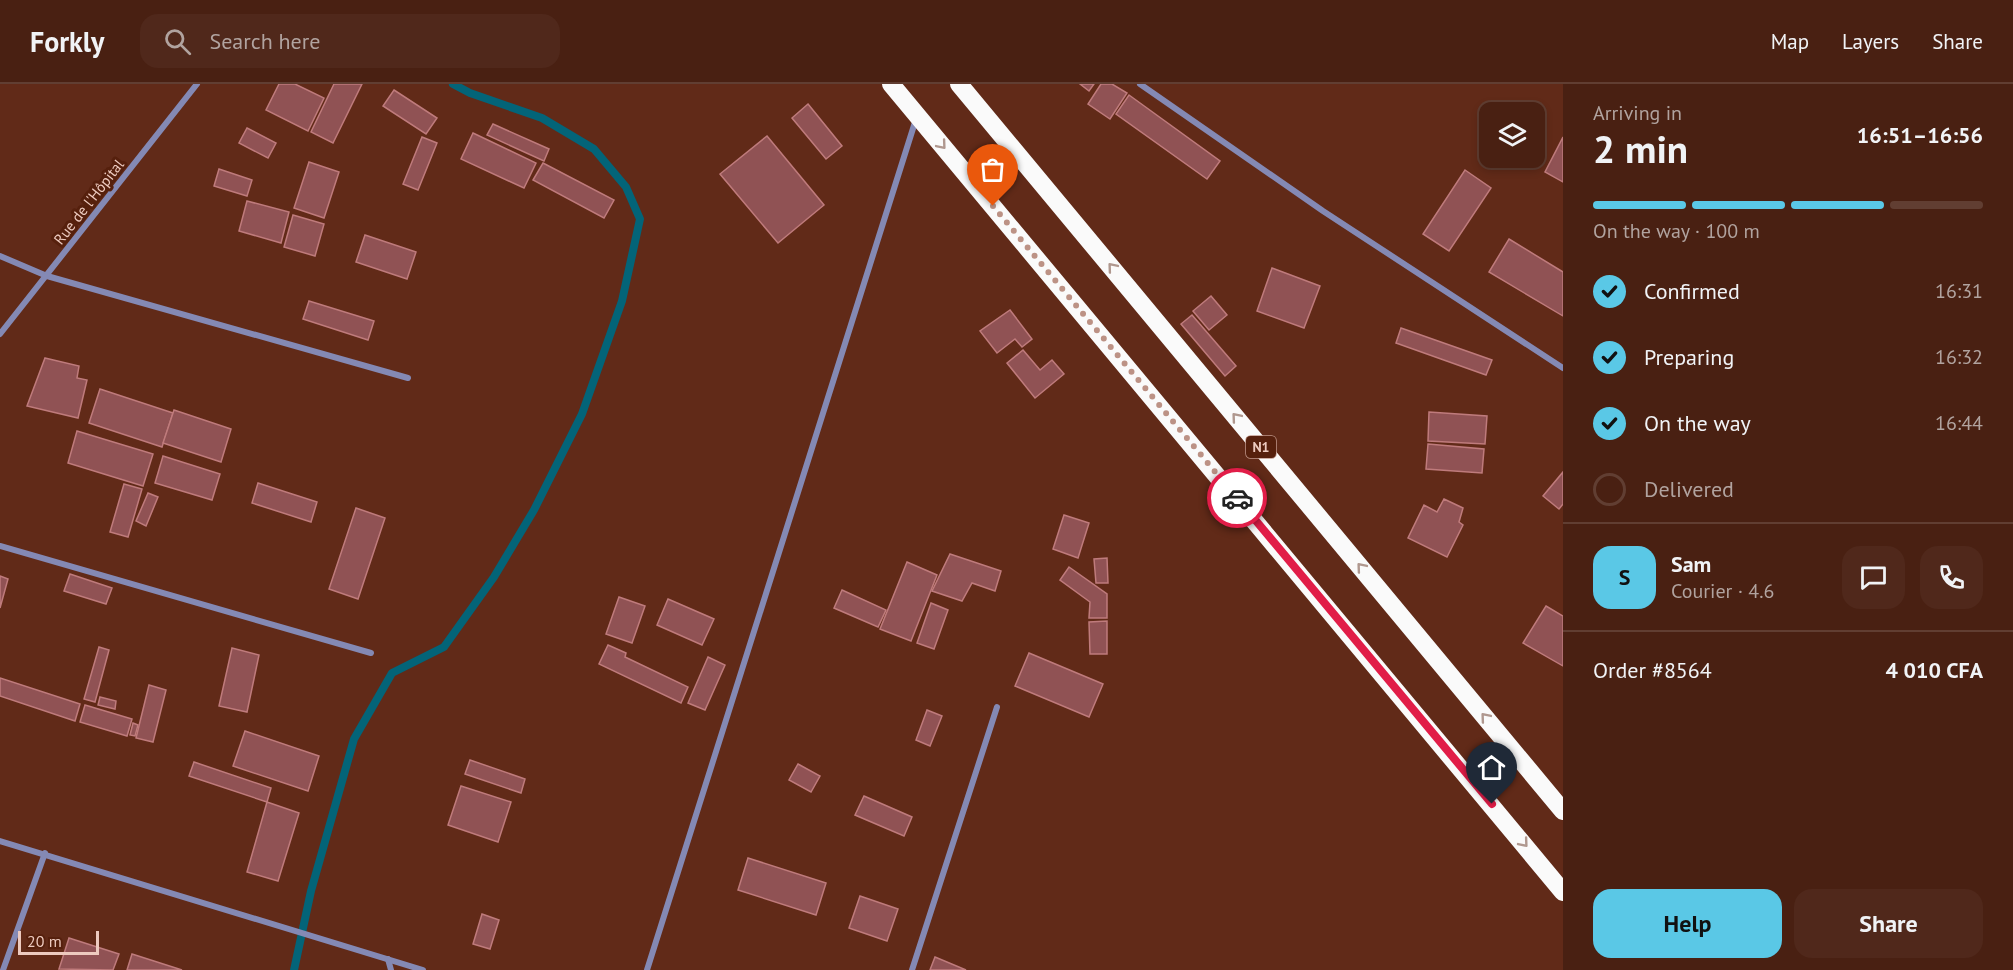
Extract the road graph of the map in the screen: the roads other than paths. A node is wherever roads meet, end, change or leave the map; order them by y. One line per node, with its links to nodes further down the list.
1 (187, 84): 5 (street)
2 (891, 84): 6 (highway)
3 (959, 84): 15 (highway, N1, one-way to 3)
4 (1140, 84): 10 (street)
5 (195, 86): 8 (street, Rue de l'Hôpital)
6 (917, 116): 18 (highway, one-way to 18); 23 (street)
7 (0, 256): 8 (street)
8 (47, 276): 9 (street, Rue de l'Hôpital); 11 (street)
9 (0, 334)
10 (1563, 368)
11 (408, 378)
12 (0, 546): 13 (street)
13 (371, 653)
14 (997, 707): 24 (street)
15 (1563, 811)
16 (0, 841): 17 (street)
17 (45, 854): 19 (street); 20 (street)
18 (1563, 892)
19 (387, 959): 21 (street); 22 (street)
20 (3, 970)
21 (392, 970)
22 (423, 970)
23 (648, 970)
24 (912, 970)

